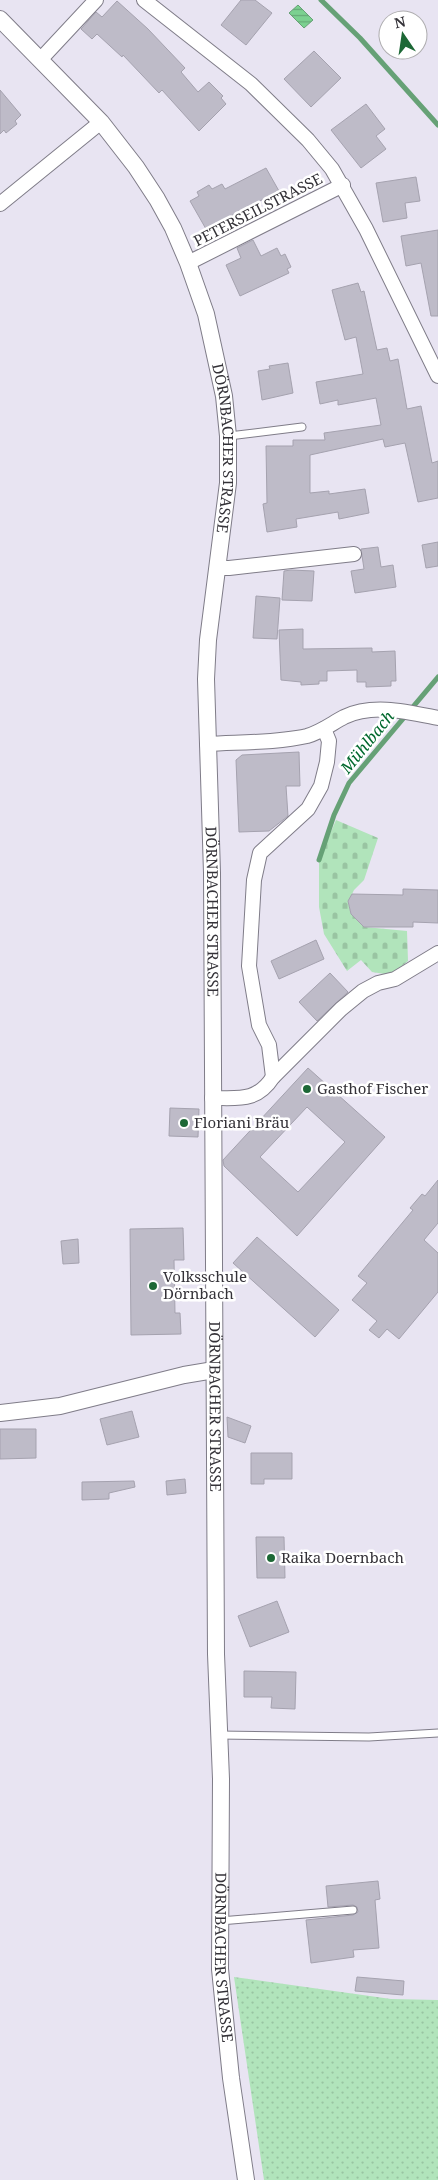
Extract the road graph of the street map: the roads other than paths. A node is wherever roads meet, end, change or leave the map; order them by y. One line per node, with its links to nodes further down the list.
1 (96, 0): 4 (street)
2 (144, 0): 6 (street, PETERSEILSTRASSE)
3 (0, 19): 4 (street, DÖRNBACHER STRASSE)
4 (40, 60): 5 (street, DÖRNBACHER STRASSE)
5 (101, 122): 7 (street); 8 (street, DÖRNBACHER STRASSE)
6 (343, 185): 8 (street, PETERSEILSTRASSE); 9 (street, PETERSEILSTRASSE)
7 (0, 204)
8 (188, 263): 11 (street, DÖRNBACHER STRASSE)
9 (438, 376)
10 (302, 427): 11 (lane)
11 (228, 436): 13 (street, DÖRNBACHER STRASSE)
12 (354, 554): 13 (street)
13 (217, 568): 16 (street, DÖRNBACHER STRASSE)
14 (432, 717): 15 (street)
15 (324, 730): 16 (street); 18 (street)
16 (207, 744): 19 (street, DÖRNBACHER STRASSE)
17 (438, 953): 18 (street)
18 (273, 1076): 19 (street)
19 (212, 1098): 20 (street, DÖRNBACHER STRASSE)
20 (214, 1370): 21 (street); 23 (street, DÖRNBACHER STRASSE)
21 (0, 1413)
22 (438, 1733): 23 (lane)
23 (218, 1735): 25 (street, DÖRNBACHER STRASSE)
24 (353, 1910): 25 (lane)
25 (219, 1921): 26 (street, DÖRNBACHER STRASSE)
26 (246, 2180)

